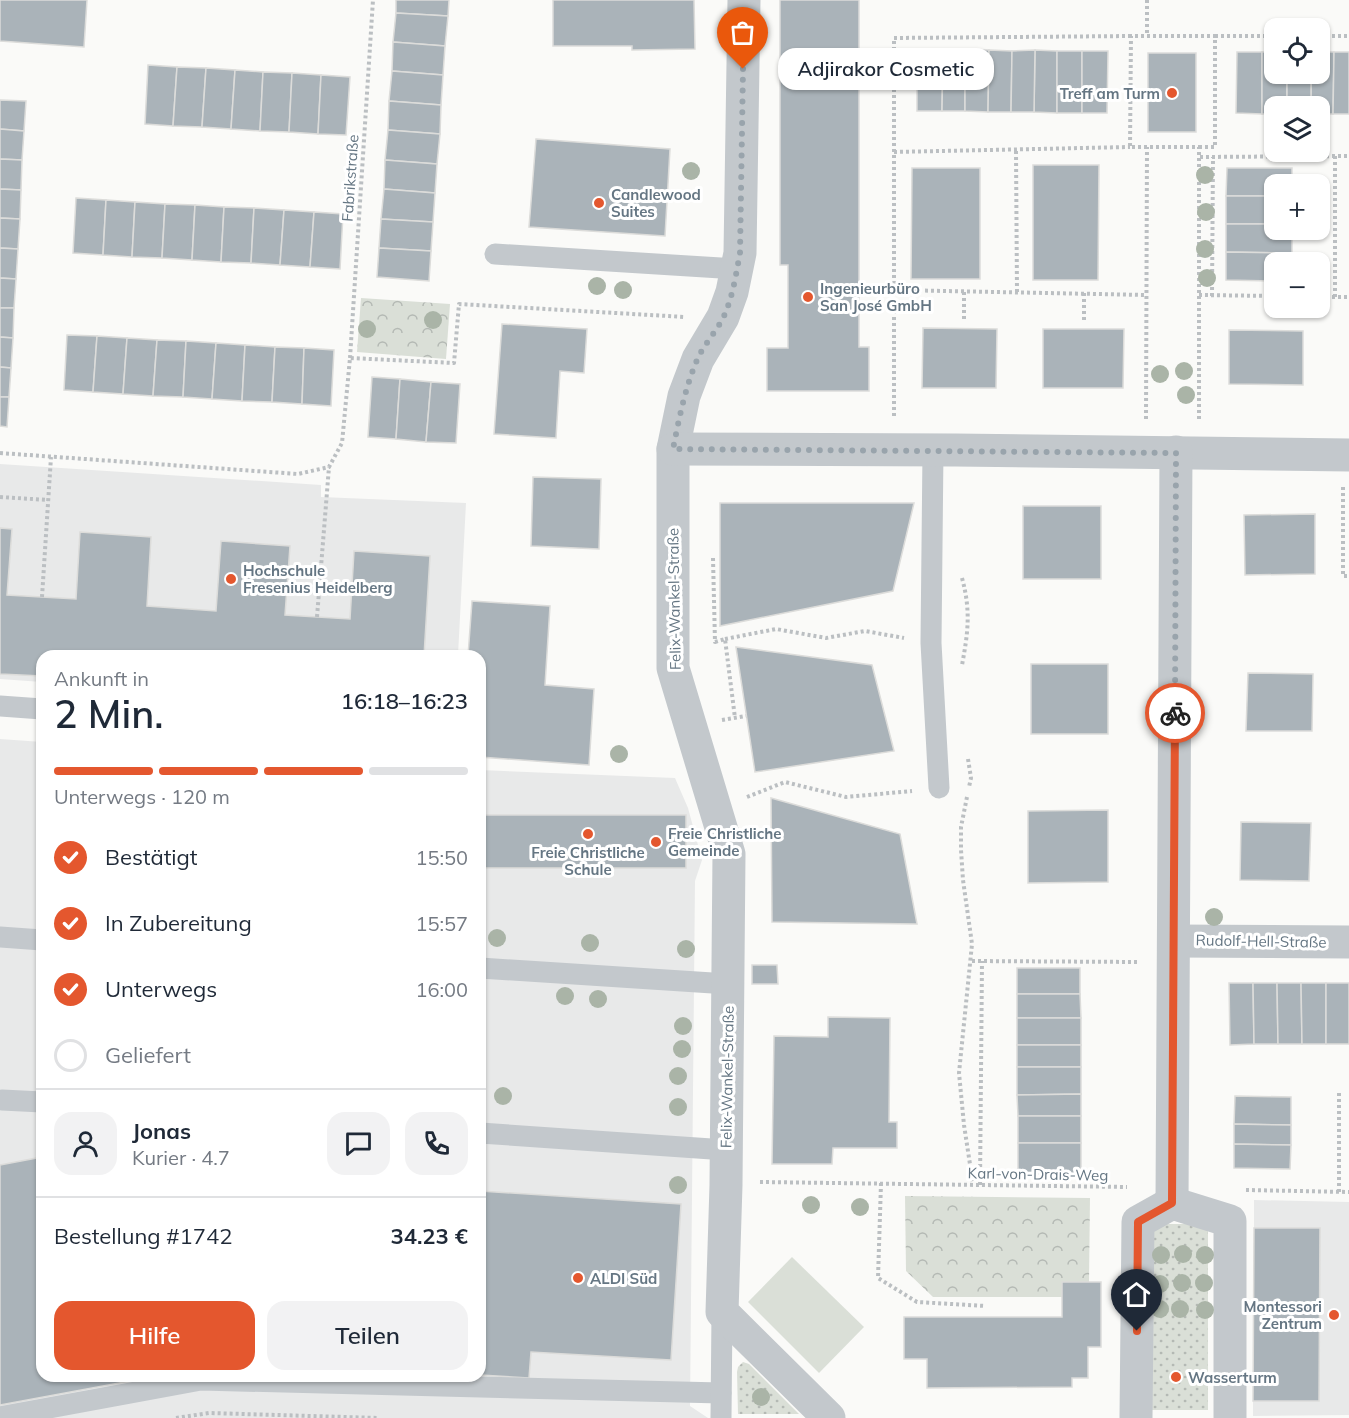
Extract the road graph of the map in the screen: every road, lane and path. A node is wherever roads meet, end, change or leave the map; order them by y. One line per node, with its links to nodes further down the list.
1 (374, 0): 35 (path, Fabrikstraße)
2 (744, 0): 20 (street, Felix-Wankel-Straße)
3 (1147, 0): 5 (path)
4 (1131, 36): 5 (path); 10 (path); 14 (path)
5 (1147, 36): 6 (path)
6 (1215, 36): 7 (path); 12 (path)
7 (1264, 36)
8 (1330, 36): 9 (path)
9 (1349, 36)
10 (1130, 147): 11 (path); 13 (path)
11 (1147, 147): 12 (path); 25 (path)
12 (1199, 147): 17 (path)
13 (1016, 151): 14 (path); 23 (path)
14 (894, 152): 21 (path)
15 (1335, 156): 16 (path); 18 (path); 30 (path)
16 (1349, 156)
17 (1199, 157): 18 (path); 26 (path)
18 (1213, 157): 27 (path)
19 (495, 254): 20 (lane)
20 (737, 269): 36 (street, Felix-Wankel-Straße)
21 (895, 290): 22 (path); 37 (path)
22 (964, 292): 23 (path); 33 (path)
23 (1017, 292): 24 (path)
24 (1084, 293): 25 (path); 34 (path)
25 (1147, 295): 40 (path)
26 (1199, 295): 27 (path); 40 (path)
27 (1212, 296): 28 (path)
28 (1264, 296)
29 (1330, 297): 30 (path)
30 (1335, 297): 31 (path)
31 (1349, 297)
32 (692, 317): 35 (path)
33 (964, 320)
34 (1084, 323)
35 (350, 358): 43 (path, Fabrikstraße)
36 (673, 449): 37 (street); 59 (street, Felix-Wankel-Straße)
37 (895, 450): 38 (street)
38 (933, 450): 40 (street); 52 (lane)
39 (0, 453): 42 (path)
40 (1174, 453): 41 (street); 63 (street)
41 (1346, 455): 48 (path)
42 (51, 457): 43 (path); 45 (path)
43 (329, 467): 50 (path)
44 (0, 497): 45 (path)
45 (48, 500): 49 (path)
46 (713, 558): 51 (path)
47 (960, 574): 53 (path)
48 (1349, 576)
49 (42, 597)
50 (317, 617)
51 (725, 639): 52 (path); 56 (path)
52 (931, 643): 58 (lane)
53 (961, 674)
54 (0, 706): 55 (lane)
55 (36, 709)
56 (735, 718)
57 (968, 753): 64 (path)
58 (939, 788): 59 (path)
59 (716, 809): 67 (street, Felix-Wankel-Straße)
60 (0, 937): 61 (lane)
61 (36, 940)
62 (1349, 942): 63 (street, Rudolf-Hell-Straße)
63 (1174, 952): 65 (path); 80 (street)
64 (972, 961): 65 (path); 75 (path)
65 (982, 961): 76 (path)
66 (486, 968): 67 (lane)
67 (728, 984): 72 (street, Felix-Wankel-Straße)
68 (1339, 1090): 78 (path)
69 (2, 1100): 70 (lane)
70 (36, 1102)
71 (486, 1133): 72 (lane)
72 (726, 1150): 73 (street, Felix-Wankel-Straße)
73 (726, 1182): 74 (path, Karl-von-Drais-Weg); 82 (street, Felix-Wankel-Straße)
74 (881, 1184): 75 (path, Karl-von-Drais-Weg); 81 (path)
75 (973, 1184): 76 (path, Karl-von-Drais-Weg)
76 (980, 1185): 80 (path, Karl-von-Drais-Weg)
77 (1243, 1190): 78 (path)
78 (1339, 1192): 79 (path)
79 (1349, 1192)
80 (1172, 1196): 91 (street); 92 (street)
81 (986, 1306)
82 (722, 1312): 85 (lane); 90 (street)
83 (190, 1382): 86 (lane)
84 (275, 1382): 85 (lane)
85 (721, 1394): 89 (lane)
86 (0, 1417)
87 (176, 1418): 88 (path)
88 (379, 1418)
89 (721, 1418)
90 (829, 1418)
91 (1136, 1418)
92 (1230, 1418)

